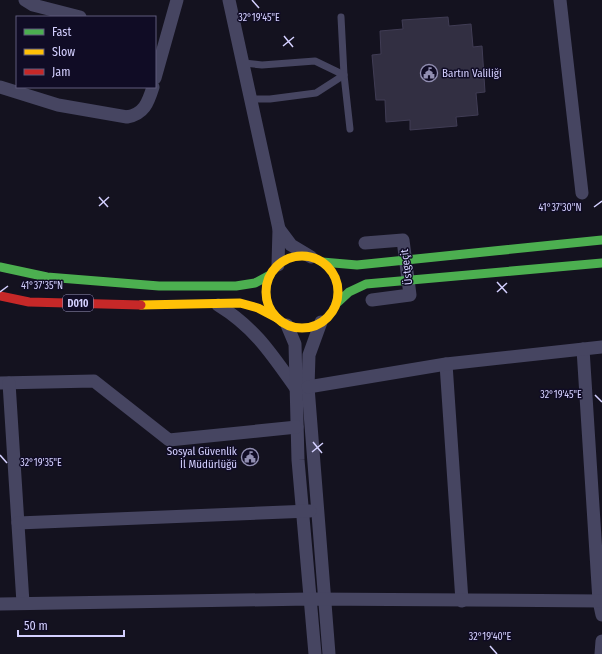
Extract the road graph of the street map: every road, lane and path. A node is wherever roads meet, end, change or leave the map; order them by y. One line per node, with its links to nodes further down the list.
1 (25, 0): 5 (street)
2 (177, 0): 7 (street)
3 (560, 0): 15 (street)
4 (231, 2): 8 (street)
5 (76, 16)
6 (340, 17): 10 (lane)
7 (161, 37): 9 (street)
8 (244, 62): 10 (lane); 13 (street)
9 (156, 71)
10 (344, 75): 13 (lane); 14 (lane)
11 (0, 87): 12 (street)
12 (153, 88)
13 (251, 99): 16 (street)
14 (350, 129)
15 (582, 193)
16 (279, 229): 19 (street); 22 (street)
17 (602, 240): 19 (highway)
18 (365, 243): 24 (street, Üstgeçit)
19 (316, 260): 22 (highway); 26 (highway)
20 (602, 263): 26 (highway)
21 (0, 267): 22 (highway)
22 (274, 270): 27 (highway)
23 (0, 296): 25 (highway, D010)
24 (372, 300)
25 (214, 303): 27 (highway); 33 (street)
26 (336, 304): 28 (highway)
27 (282, 322): 28 (highway); 33 (street)
28 (321, 322): 33 (street)
29 (602, 347): 30 (street)
30 (583, 350): 31 (street); 35 (street)
31 (446, 364): 33 (street); 41 (street)
32 (4, 383): 34 (street); 38 (street)
33 (302, 387): 34 (street); 37 (street)
34 (298, 427): 36 (street)
35 (596, 469): 42 (street)
36 (302, 511): 37 (street); 38 (street); 39 (street)
37 (317, 511): 40 (street)
38 (18, 523): 44 (street)
39 (310, 599): 40 (street); 44 (street); 47 (street)
40 (324, 600): 41 (street); 48 (street)
41 (462, 601): 42 (street)
42 (601, 601): 45 (street)
43 (0, 604): 44 (street)
44 (23, 604)
45 (602, 615)
46 (602, 640): 49 (street)
47 (315, 654)
48 (329, 654)
49 (601, 654)

